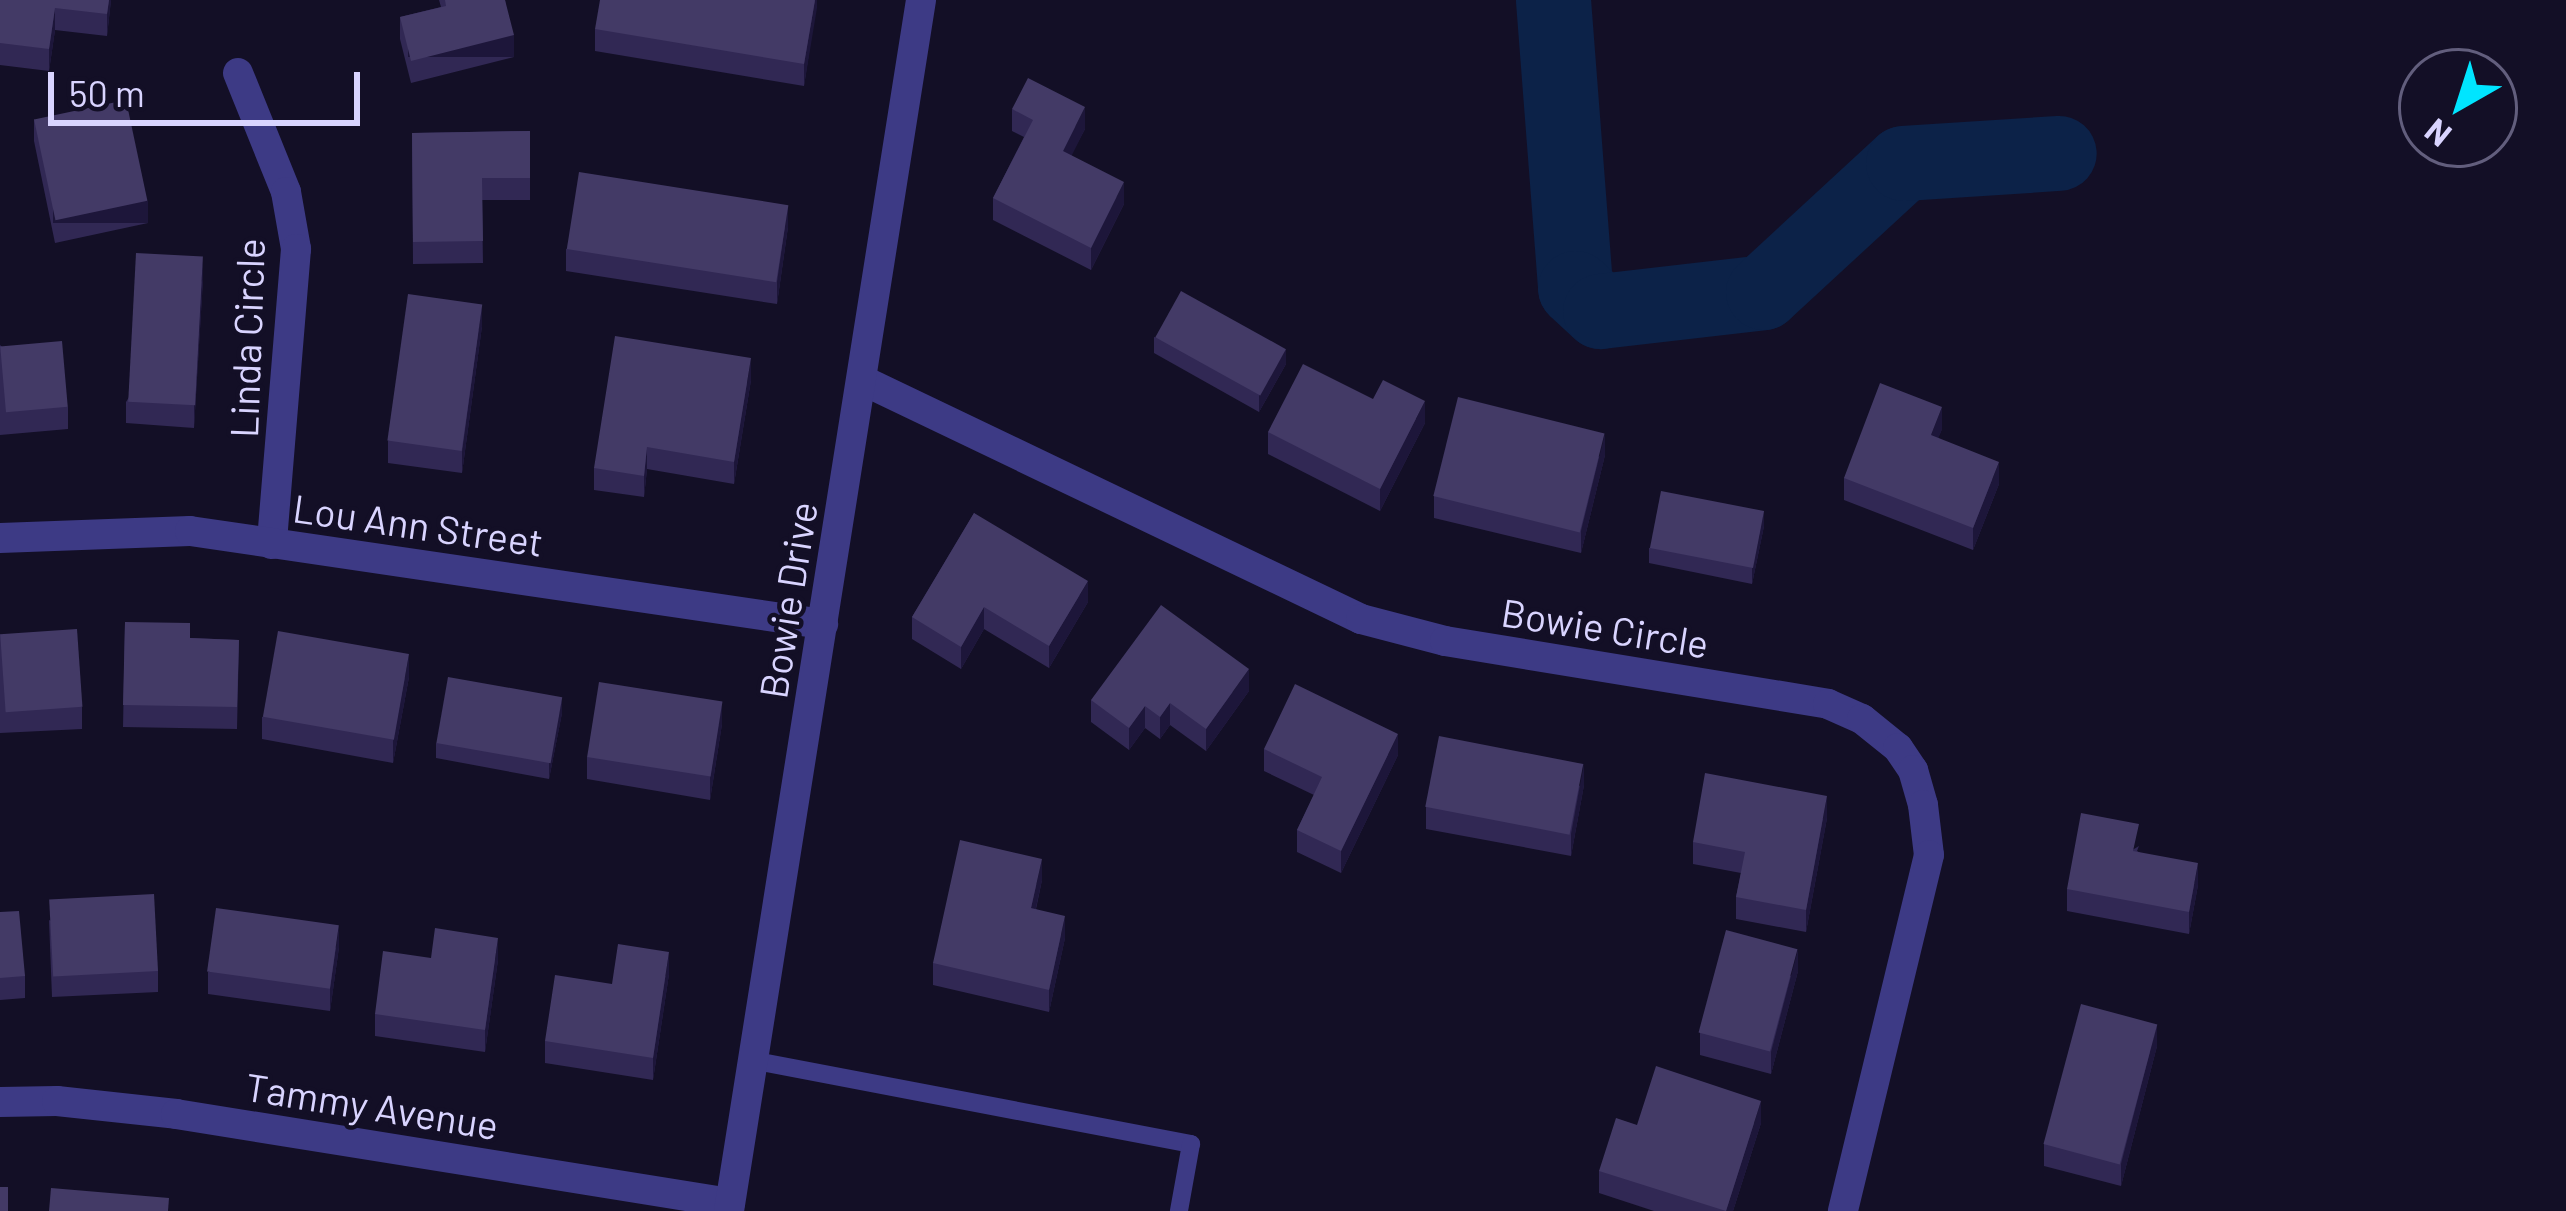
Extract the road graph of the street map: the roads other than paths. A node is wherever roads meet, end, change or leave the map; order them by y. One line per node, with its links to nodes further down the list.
1 (921, 0): 3 (street, Bowie Drive)
2 (238, 73): 5 (street, Linda Circle)
3 (862, 380): 6 (street, Bowie Drive); 11 (street, Bowie Circle)
4 (0, 538): 5 (street, Lou Ann Street)
5 (272, 544): 6 (street, Lou Ann Street)
6 (823, 624): 7 (street, Bowie Drive)
7 (756, 1061): 9 (street, Bowie Drive); 10 (lane)
8 (0, 1102): 9 (street, Tammy Avenue)
9 (730, 1207)
10 (1179, 1211)
11 (1843, 1211)

